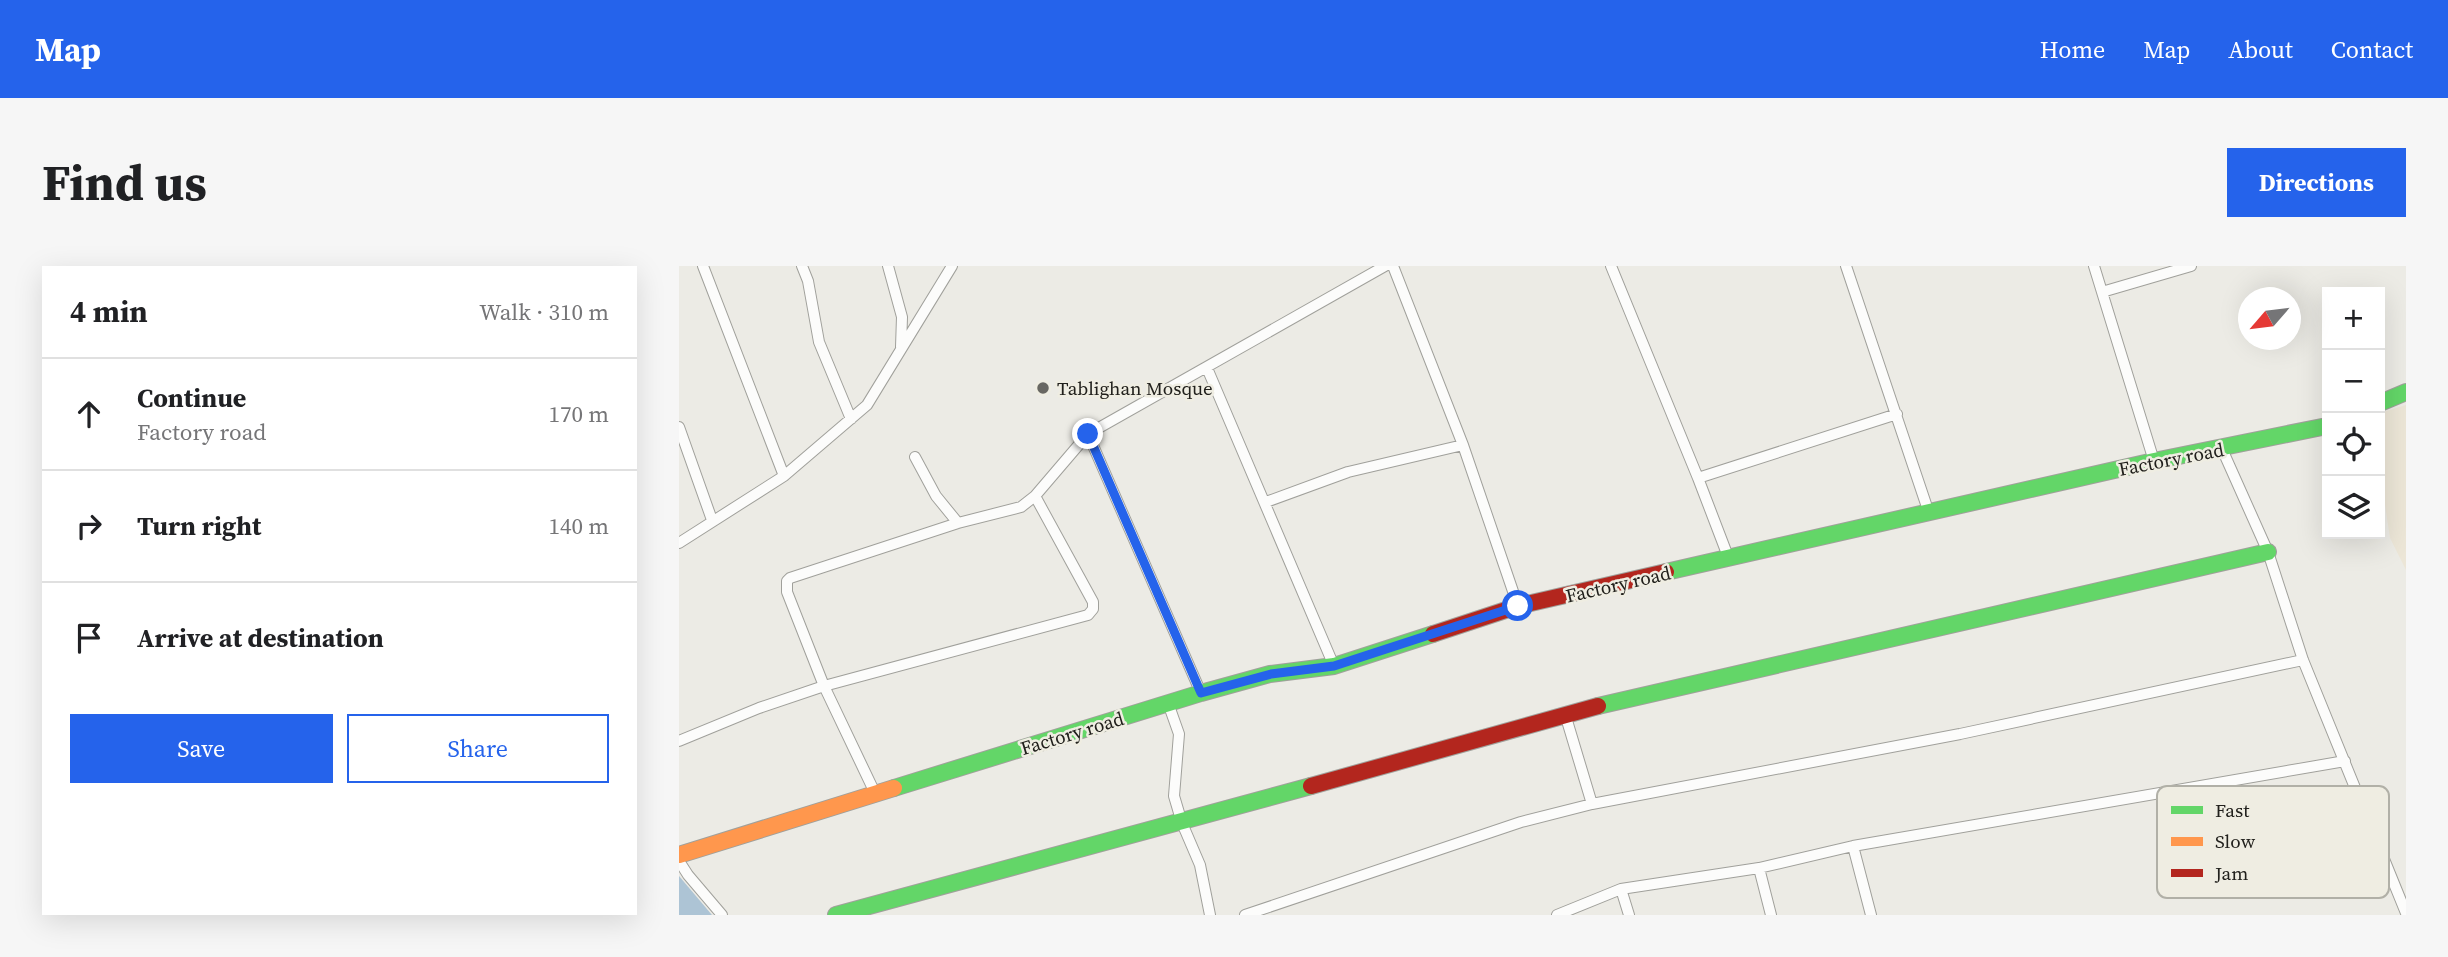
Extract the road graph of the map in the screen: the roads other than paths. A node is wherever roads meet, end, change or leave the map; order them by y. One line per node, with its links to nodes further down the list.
1 (703, 266): 25 (street)
2 (802, 266): 17 (street)
3 (888, 266): 12 (street)
4 (952, 266): 12 (street)
5 (1385, 266): 13 (street)
6 (1393, 266): 21 (street)
7 (1611, 266): 26 (street)
8 (1846, 266): 16 (street)
9 (2094, 266): 11 (street)
10 (2191, 266): 11 (street)
11 (2102, 292): 24 (street)
12 (901, 350): 17 (street)
13 (1207, 368): 20 (street); 28 (street)
14 (2406, 392): 15 (street)
15 (2385, 401)
16 (1896, 414): 26 (street); 29 (street)
17 (852, 419): 25 (street)
18 (679, 426): 30 (street)
19 (2322, 427): 22 (street, Factory road)
20 (1088, 434): 27 (street); 39 (street)
21 (1463, 445): 28 (street); 35 (street)
22 (2222, 449): 24 (street, Factory road); 33 (street)
23 (915, 457): 31 (street)
24 (2154, 461): 29 (street, Factory road)
25 (784, 476): 30 (street)
26 (1698, 478): 34 (street)
27 (1035, 496): 31 (street); 38 (street)
28 (1266, 502): 37 (street)
29 (1929, 513): 34 (street, Factory road)
30 (712, 520): 32 (street)
31 (958, 523): 38 (street)
32 (679, 543)
33 (2268, 552): 36 (street); 41 (street)
34 (1729, 559): 35 (street, Factory road)
35 (1518, 606): 37 (street, Factory road)
36 (2302, 660): 43 (street); 48 (street)
37 (1334, 666): 39 (street, Factory road)
38 (824, 686): 42 (street); 46 (street)
39 (1201, 693): 40 (street, Factory road)
40 (1168, 703): 46 (street, Factory road); 49 (street)
41 (1565, 714): 48 (street); 49 (street)
42 (679, 741)
43 (2344, 761): 44 (street); 45 (street)
44 (2200, 786)
45 (2354, 786)
46 (875, 793): 51 (street, Factory road)
47 (2157, 793): 50 (street)
48 (1592, 804): 60 (street)
49 (1182, 823): 58 (street); 59 (street)
50 (1853, 846): 53 (street); 64 (street)
51 (679, 855)
52 (679, 861): 57 (street)
53 (1759, 868): 55 (street); 63 (street)
54 (2389, 871): 56 (street)
55 (1621, 889): 61 (street); 62 (street)
56 (2406, 913)
57 (722, 915)
58 (836, 915)
59 (1210, 915)
60 (1245, 915)
61 (1556, 915)
62 (1629, 915)
63 (1771, 915)
64 (1871, 915)

